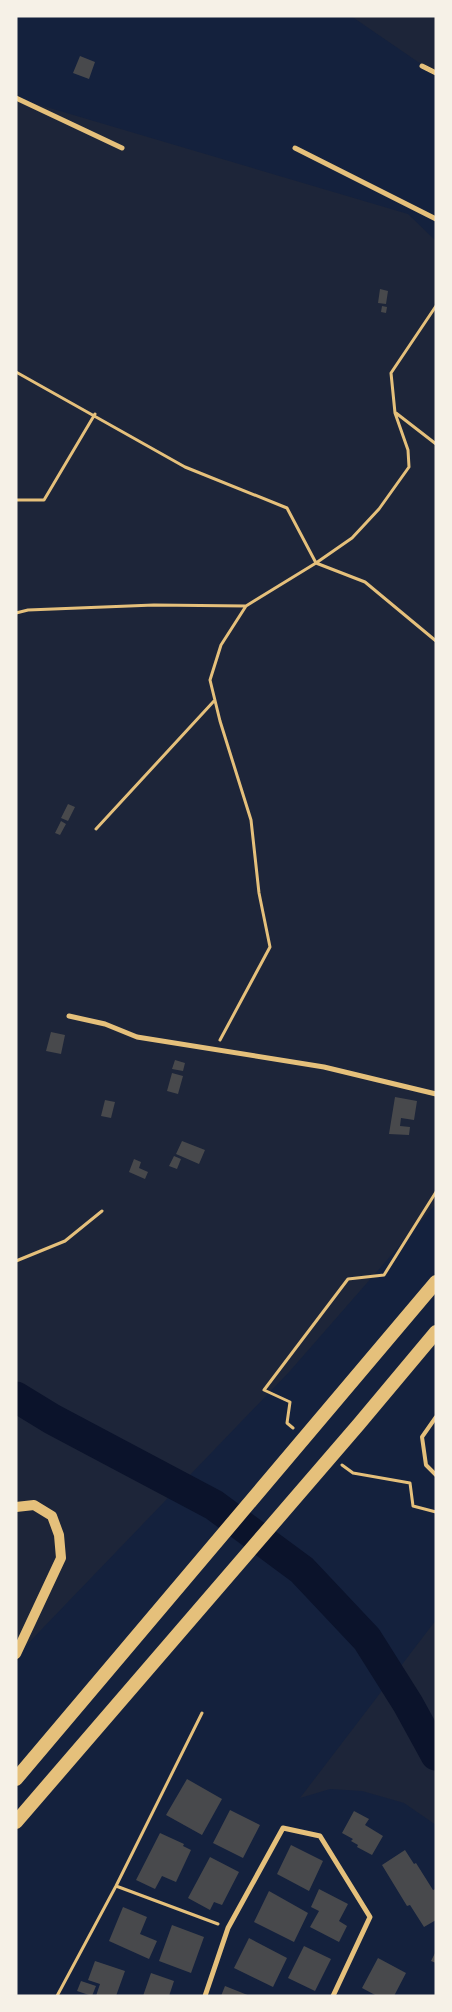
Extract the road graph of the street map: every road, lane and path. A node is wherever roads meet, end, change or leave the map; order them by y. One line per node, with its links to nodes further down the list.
1 (422, 66): 2 (street)
2 (436, 73)
3 (16, 98): 4 (street)
4 (122, 148)
5 (295, 148): 6 (street)
6 (436, 219)
7 (436, 306): 9 (path)
8 (16, 372): 10 (path)
9 (395, 413): 11 (path); 13 (path)
10 (95, 414): 12 (path); 13 (path)
11 (436, 444)
12 (16, 500)
13 (316, 563): 14 (path); 16 (path)
14 (246, 606): 15 (path); 17 (path)
15 (16, 613)
16 (436, 641)
17 (215, 700): 18 (path); 20 (path)
18 (96, 829)
19 (69, 1016): 20 (street)
20 (216, 1050): 21 (street)
21 (436, 1094)
22 (102, 1211): 23 (path)
23 (16, 1261)
24 (436, 1282): 31 (highway)
25 (436, 1332): 32 (highway)
26 (436, 1417): 27 (lane)
27 (436, 1475)
28 (16, 1507): 29 (main road)
29 (16, 1654)
30 (202, 1713): 33 (path)
31 (16, 1779)
32 (16, 1822)
33 (116, 1886): 34 (path); 35 (path)
34 (228, 1928): 36 (street); 37 (street)
35 (57, 1996)
36 (205, 1996)
37 (333, 1996)

